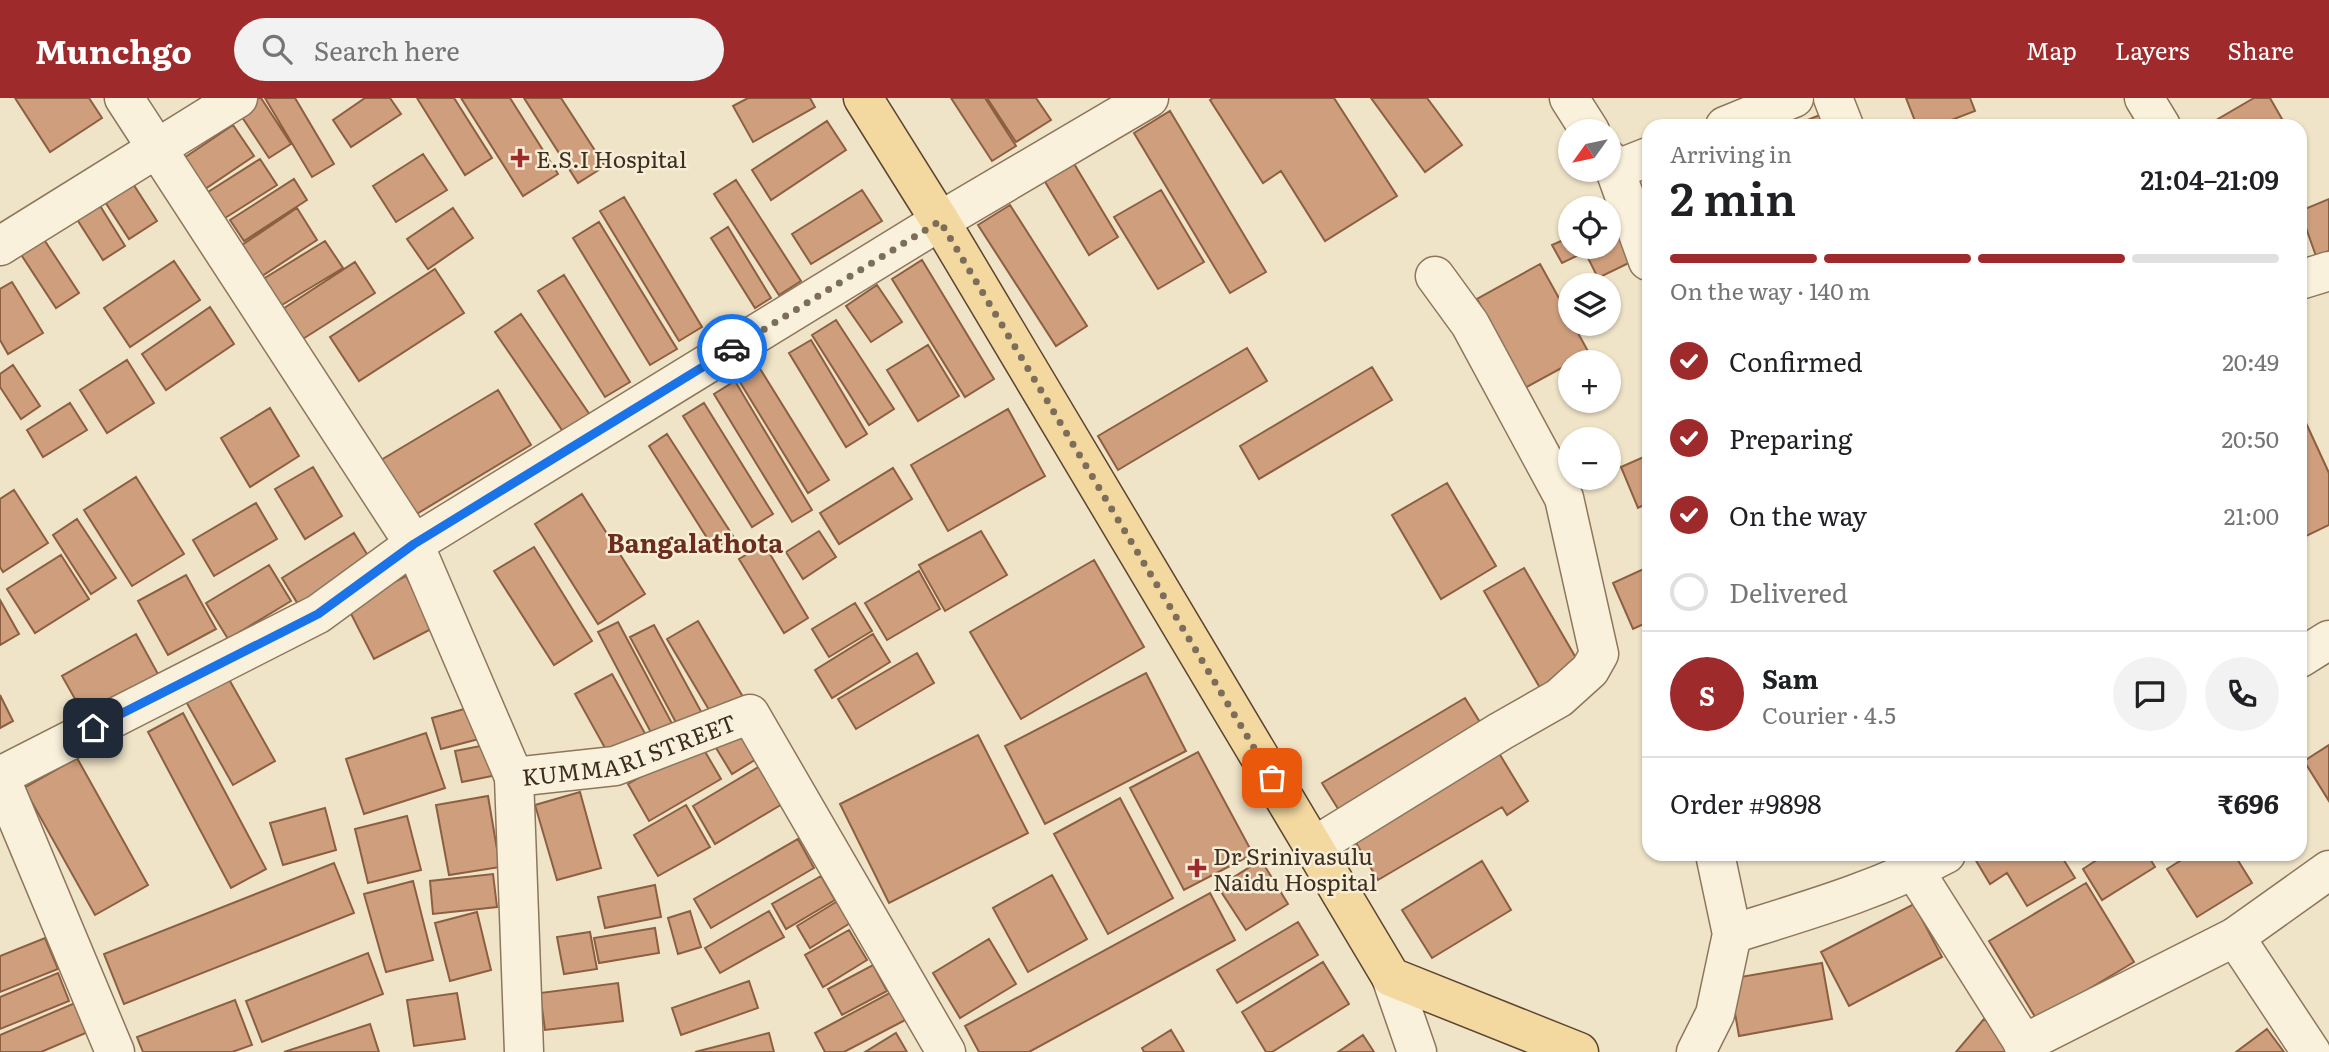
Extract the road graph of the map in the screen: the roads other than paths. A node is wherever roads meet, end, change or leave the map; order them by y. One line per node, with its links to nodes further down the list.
1 (124, 98): 13 (street)
2 (238, 98): 13 (street)
3 (863, 98): 15 (main road)
4 (1149, 98): 15 (street)
5 (1569, 98): 9 (street)
6 (1794, 98): 10 (street)
7 (1833, 98): 11 (street)
8 (2144, 98): 12 (street)
9 (1582, 119)
10 (1742, 119)
11 (1841, 119)
12 (2157, 119)
13 (156, 149): 17 (street); 21 (street)
14 (1624, 162): 16 (street)
15 (940, 221): 21 (street); 26 (main road)
16 (1642, 236)
17 (0, 246)
18 (2329, 271): 20 (street)
19 (1435, 276): 26 (street)
20 (2307, 278)
21 (414, 544): 24 (street); 25 (street)
22 (2329, 640): 23 (street)
23 (2307, 654)
24 (0, 777): 35 (street)
25 (514, 777): 36 (street, KUMMARI STREET); 37 (street, KUMMARI STREET)
26 (1314, 847): 33 (main road)
27 (1717, 861): 31 (street)
28 (1919, 861): 31 (street)
29 (1922, 861): 34 (street)
30 (2329, 870): 32 (street)
31 (1732, 933): 40 (street)
32 (2235, 937): 34 (street); 41 (street)
33 (1391, 977): 38 (street); 39 (main road)
34 (2026, 1048)
35 (115, 1052)
36 (524, 1052)
37 (946, 1052)
38 (1417, 1052)
39 (1579, 1052)
40 (1696, 1052)
41 (2311, 1052)

